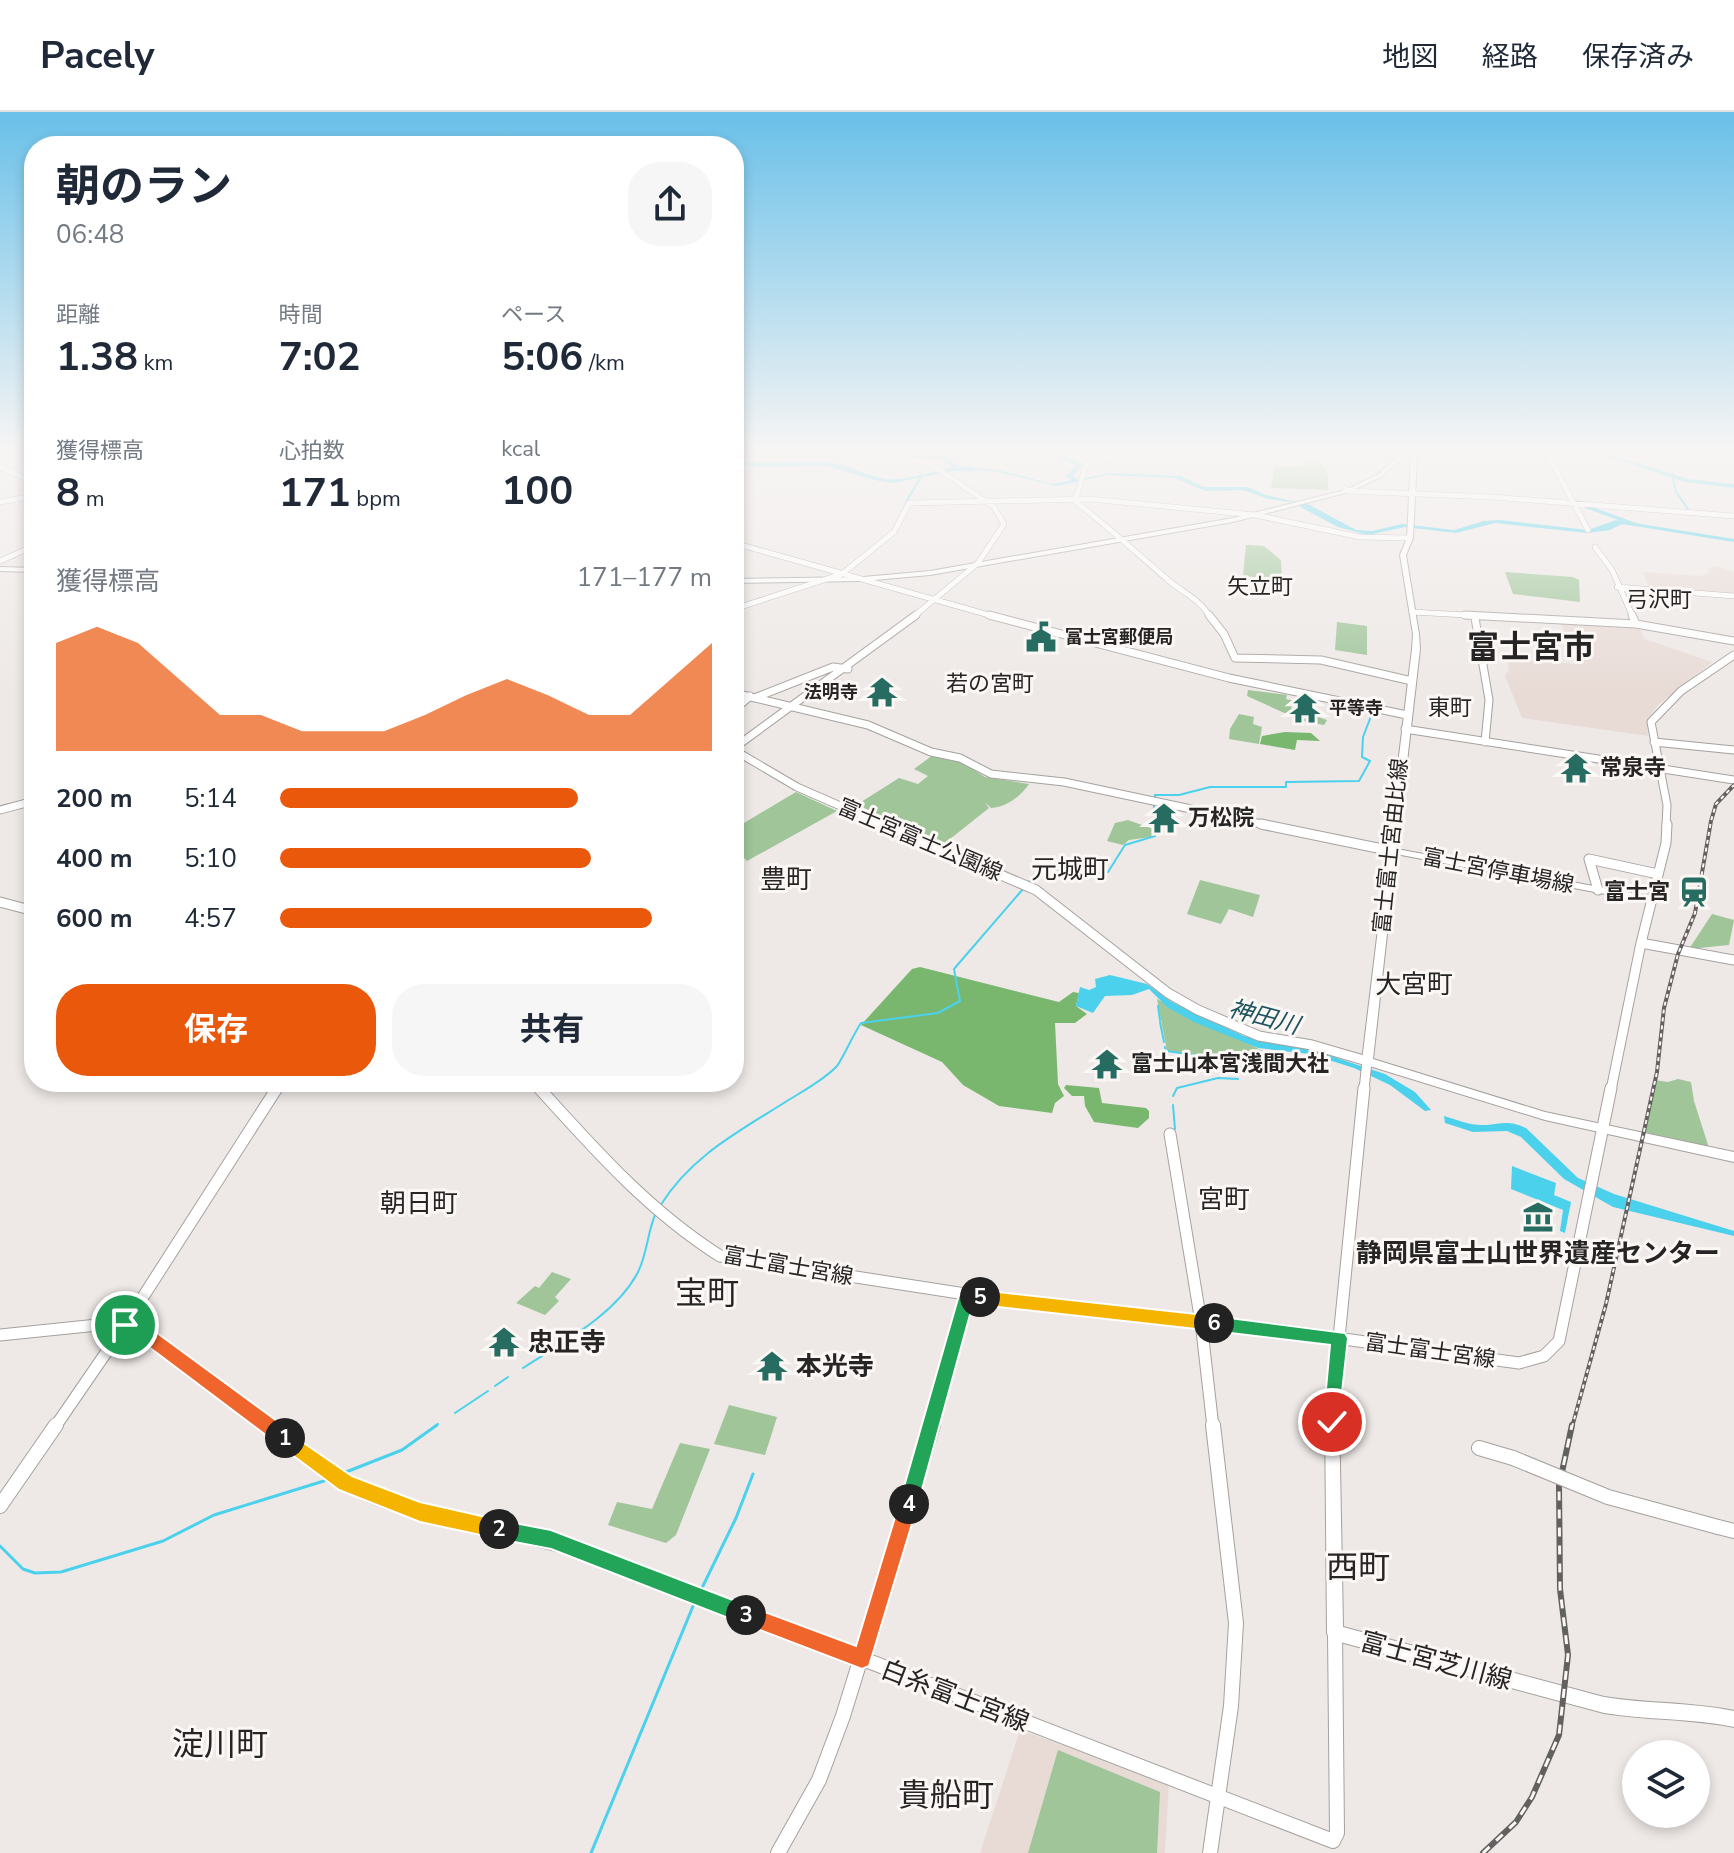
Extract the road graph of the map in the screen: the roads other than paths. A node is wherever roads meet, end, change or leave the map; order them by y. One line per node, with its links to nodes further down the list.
1 (894, 532): 16 (street)
2 (998, 532): 13 (street)
3 (1115, 532): 8 (street)
4 (1155, 532): 8 (highway)
5 (1337, 532): 6 (street)
6 (1394, 532)
7 (1409, 532): 24 (main road, 富士富士宮由比線)
8 (1122, 538): 13 (highway); 30 (street)
9 (744, 546): 16 (street)
10 (1595, 547): 20 (street)
11 (24, 550): 12 (street)
12 (0, 561)
13 (976, 565): 17 (highway); 22 (street)
14 (0, 570): 15 (highway)
15 (24, 571)
16 (842, 574): 17 (street); 18 (street)
17 (858, 578): 18 (highway); 22 (street)
18 (827, 579): 19 (highway); 23 (street)
19 (744, 580)
20 (1617, 587): 21 (street); 26 (street)
21 (1734, 596)
22 (932, 600): 29 (street); 35 (street)
23 (744, 606)
24 (1412, 612): 25 (street); 30 (main road, 富士富士宮由比線)
25 (1475, 618): 26 (street); 38 (street)
26 (1636, 624): 27 (street)
27 (1734, 641)
28 (1734, 655): 39 (street, 富士富士宮線)
29 (848, 669): 32 (street); 34 (street)
30 (1412, 681): 35 (main road, 富士富士宮由比線)
31 (744, 695): 32 (street)
32 (753, 697): 33 (street); 34 (street)
33 (744, 703)
34 (795, 706): 37 (street); 46 (street)
35 (1407, 715): 36 (main road, 富士富士宮由比線)
36 (1405, 729): 38 (street); 46 (main road, 富士富士宮由比線)
37 (744, 742)
38 (1485, 742): 42 (street)
39 (1654, 742): 40 (street); 42 (street, 富士富士宮線)
40 (1734, 750)
41 (744, 755): 54 (street, 富士宮富士公園線)
42 (1659, 769): 43 (street); 47 (street, 富士富士宮線)
43 (1734, 780)
44 (24, 804): 45 (street)
45 (0, 810)
46 (1392, 851): 48 (main road, 富士宮停車場線); 54 (main road, 富士富士宮由比線)
47 (1658, 874): 48 (street); 49 (street, 富士富士宮線)
48 (1598, 890): 49 (main road, 富士宮停車場線)
49 (1652, 900): 52 (street, 富士富士宮線)
50 (0, 902): 51 (street)
51 (24, 908)
52 (1641, 943): 53 (street); 57 (street, 富士富士宮線)
53 (1734, 960)
54 (1366, 1067): 57 (main road); 64 (street)
55 (275, 1092): 62 (street)
56 (542, 1092): 60 (street, 富士富士宮線)
57 (1602, 1129): 59 (main road); 64 (street, 富士富士宮線)
58 (1170, 1134): 61 (street)
59 (1734, 1157)
60 (967, 1295): 61 (street, 富士富士宮線); 69 (street)
61 (1201, 1322): 64 (street, 富士富士宮線); 71 (street)
62 (125, 1325): 63 (street); 66 (street); 69 (street, 白糸富士宮線)
63 (0, 1335)
64 (1339, 1338): 68 (main road, 富士宮芝川線)
65 (1479, 1448): 67 (street, bridge)
66 (0, 1506)
67 (1734, 1531)
68 (1335, 1633): 70 (main road, 富士宮芝川線); 71 (street, 白糸富士宮線)
69 (862, 1659): 71 (street, 白糸富士宮線); 72 (street)
70 (1734, 1719)
71 (1221, 1796): 73 (street)
72 (778, 1853)
73 (1210, 1853)

